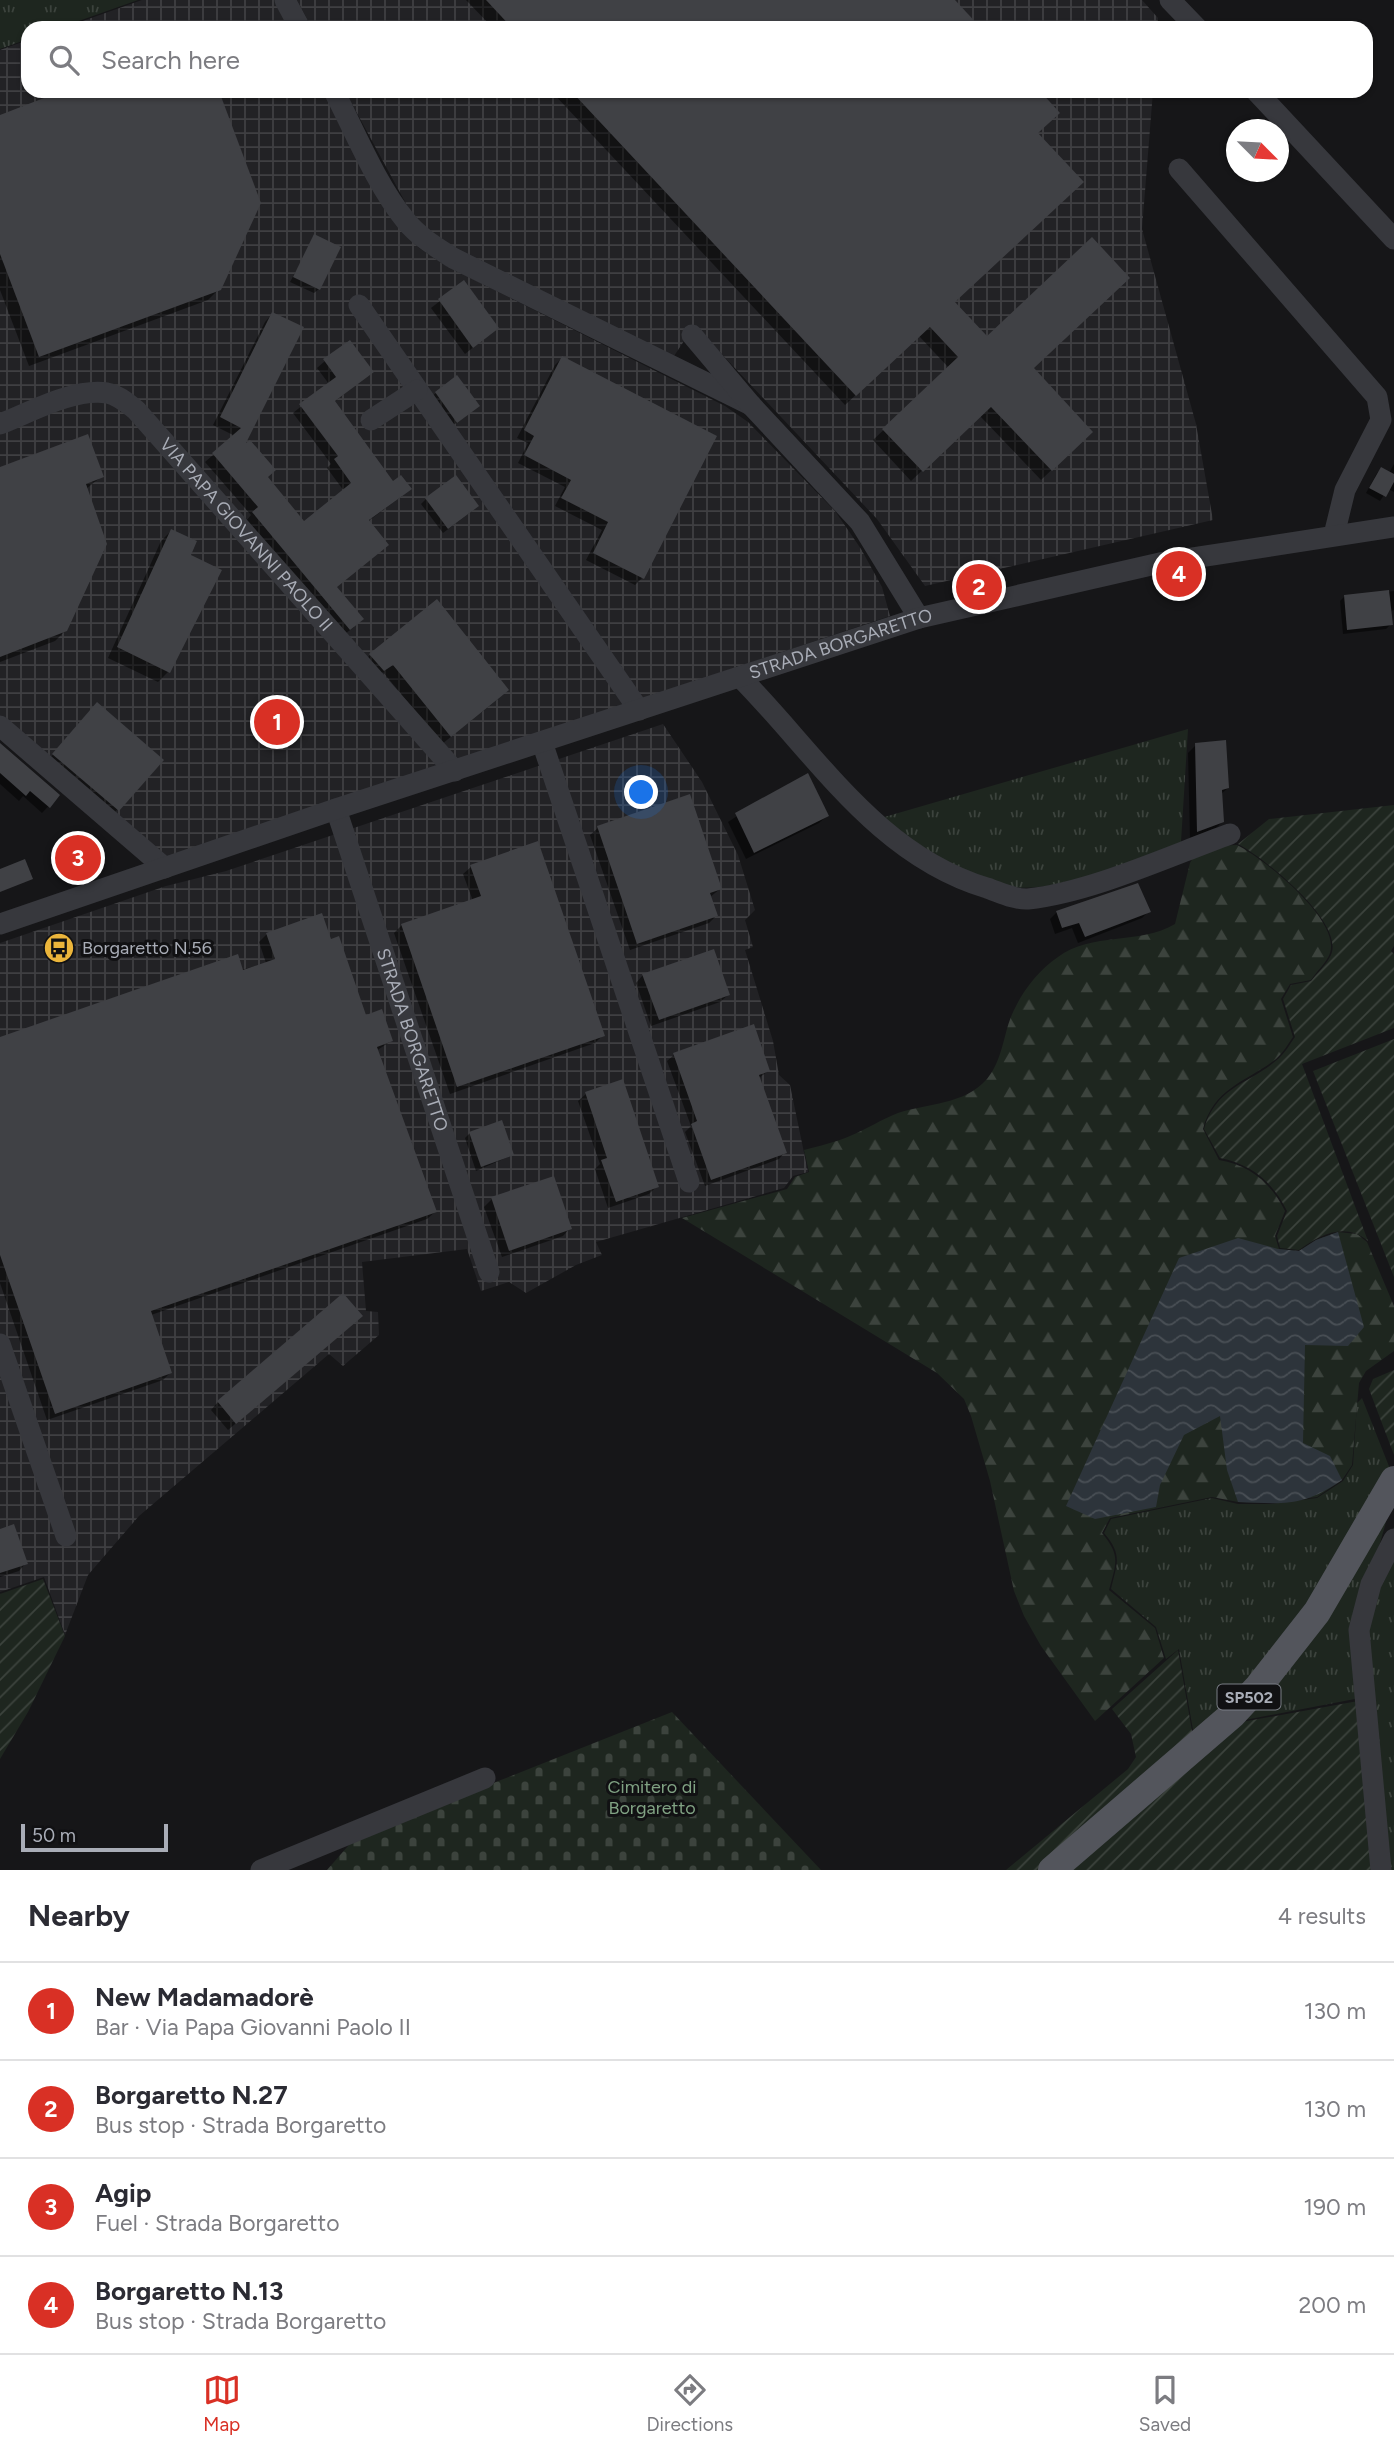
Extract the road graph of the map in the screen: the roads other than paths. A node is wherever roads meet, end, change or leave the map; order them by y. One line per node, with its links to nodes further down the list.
1 (285, 0): 3 (street)
2 (1170, 0): 4 (street)
3 (296, 21)
4 (1190, 21)
5 (338, 98): 12 (street)
6 (1263, 98): 8 (street)
7 (1179, 169): 16 (street)
8 (1394, 239)
9 (359, 305): 11 (street)
10 (692, 335): 12 (street)
11 (417, 390): 13 (street); 19 (street)
12 (751, 405): 17 (street)
13 (371, 421)
14 (0, 424): 22 (street, VIA PAPA GIOVANNI PAOLO II)
15 (1394, 527): 16 (street, STRADA BORGARETTO)
16 (1334, 535): 17 (street, STRADA BORGARETTO)
17 (919, 618): 18 (street, STRADA BORGARETTO)
18 (740, 677): 19 (street, STRADA BORGARETTO); 24 (street, STRADA BORGARETTO)
19 (639, 710): 21 (street, STRADA BORGARETTO)
20 (0, 726): 25 (street)
21 (542, 742): 22 (street, STRADA BORGARETTO); 27 (street)
22 (455, 771): 23 (street, STRADA BORGARETTO)
23 (336, 809): 25 (street, STRADA BORGARETTO); 28 (street, STRADA BORGARETTO)
24 (1230, 834)
25 (165, 868): 26 (street, STRADA BORGARETTO)
26 (0, 924)
27 (689, 1182)
28 (489, 1272)
29 (0, 1345): 31 (street)
30 (1394, 1480): 35 (main road, SP502)
31 (66, 1536)
32 (1394, 1539): 36 (street)
33 (485, 1778): 34 (street)
34 (261, 1870)
35 (1052, 1870)
36 (1381, 1870)

